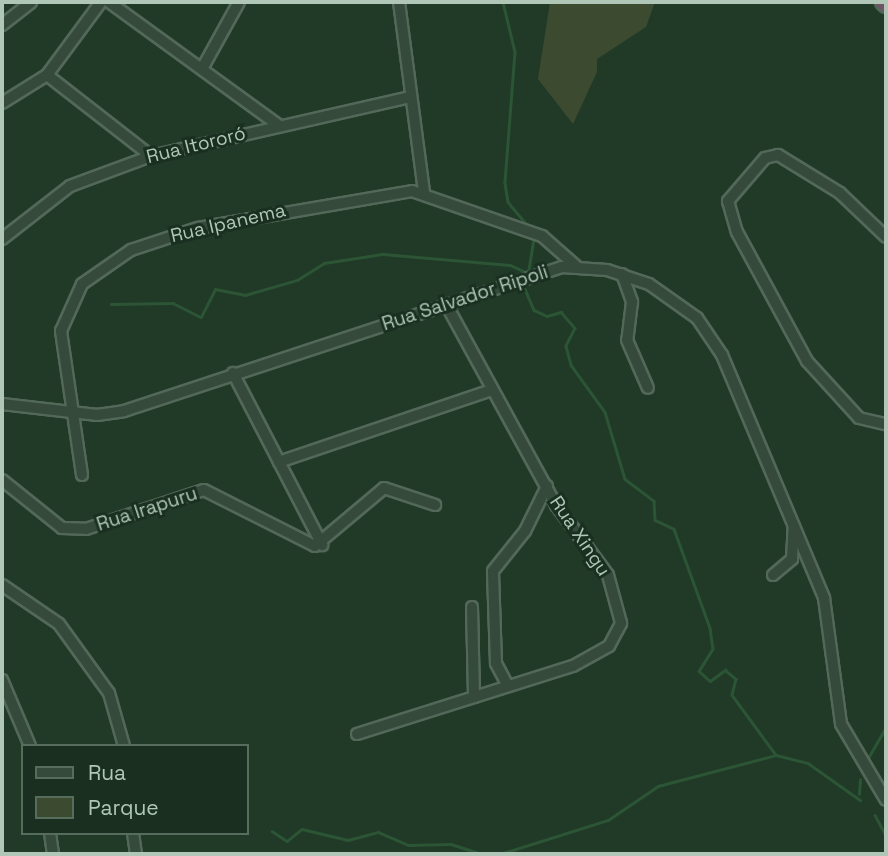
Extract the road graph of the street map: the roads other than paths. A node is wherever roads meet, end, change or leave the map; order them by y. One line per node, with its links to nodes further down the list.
1 (31, 2): 6 (street)
2 (101, 2): 8 (street)
3 (109, 2): 7 (street)
4 (239, 2): 7 (street)
5 (399, 2): 9 (street)
6 (2, 25)
7 (203, 67): 11 (street)
8 (47, 75): 10 (street); 12 (street)
9 (410, 97): 11 (street, Rua Itororó); 13 (street)
10 (2, 103)
11 (278, 124): 12 (street, Rua Itororó)
12 (151, 156): 15 (street, Rua Itororó)
13 (424, 193): 16 (street); 23 (street, Rua Ipanema)
14 (886, 237): 24 (street)
15 (2, 239)
16 (576, 266): 17 (street, Rua Salvador Ripoli); 18 (street, Rua Salvador Ripoli)
17 (622, 274): 20 (street); 30 (street, Rua Salvador Ripoli)
18 (446, 304): 19 (street, Rua Salvador Ripoli); 21 (street, Rua Xingu)
19 (233, 373): 23 (street, Rua Salvador Ripoli); 25 (street)
20 (648, 388)
21 (492, 390): 25 (street); 28 (street, Rua Xingu)
22 (2, 404): 23 (street, Rua Salvador Ripoli)
23 (76, 413): 26 (street, Rua Ipanema)
24 (886, 424)
25 (279, 462): 31 (street)
26 (82, 475)
27 (2, 480): 31 (street, Rua Irapuru)
28 (547, 486): 36 (street); 36 (street, Rua Xingu)
29 (435, 505): 31 (street)
30 (794, 525): 32 (street); 41 (street, Rua Salvador Ripoli)
31 (322, 545)
32 (773, 575)
33 (2, 585): 40 (street)
34 (472, 607): 37 (street)
35 (2, 680): 39 (street)
36 (508, 686): 37 (street, Rua Xingu)
37 (474, 697): 38 (street, Rua Xingu)
38 (357, 734)
39 (29, 744)
40 (123, 744)
41 (886, 800)
42 (50, 835): 44 (street)
43 (133, 835): 45 (street)
44 (53, 854)
45 (136, 854)

